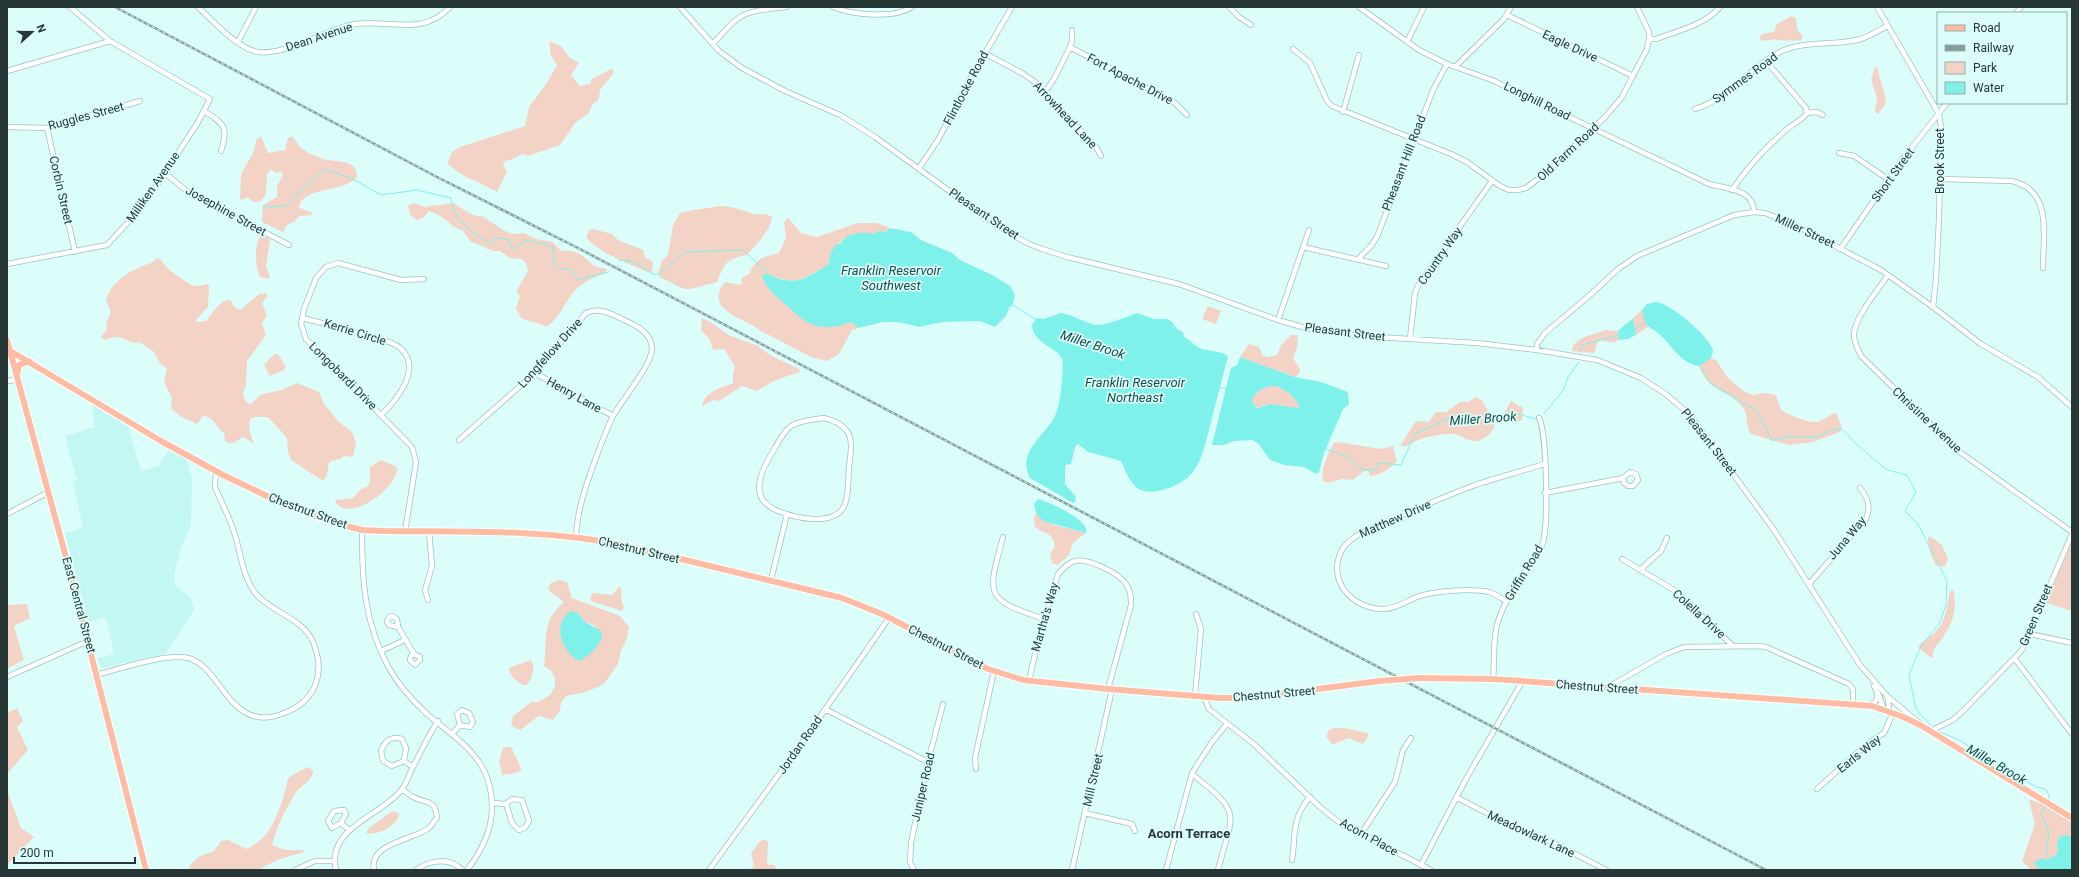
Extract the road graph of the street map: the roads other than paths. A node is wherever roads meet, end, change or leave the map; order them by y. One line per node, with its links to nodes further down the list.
1 (70, 7): 23 (street)
2 (198, 7): 24 (street, Dean Avenue)
3 (256, 7): 24 (street)
4 (450, 7): 24 (street, Dean Avenue)
5 (680, 7): 26 (street, Pleasant Street)
6 (786, 7): 17 (street)
7 (833, 7): 8 (street)
8 (912, 7)
9 (1012, 7): 29 (street, Flintlocke Road)
10 (1229, 7): 19 (street)
11 (1359, 7): 25 (street, Longhill Road)
12 (1424, 7): 25 (street)
13 (1511, 7): 18 (street)
14 (1637, 7): 22 (street)
15 (1720, 7): 22 (street)
16 (1877, 7): 20 (street, Brook Street)
17 (756, 9): 26 (street)
18 (1507, 15): 33 (street); 35 (street, Eagle Drive)
19 (1251, 24)
20 (1887, 26): 31 (street, Symmes Road); 43 (street, Brook Street)
21 (1072, 30): 27 (street)
22 (1649, 39): 35 (street, Old Farm Road)
23 (110, 41): 34 (street); 40 (street, Milliken Avenue)
24 (238, 42)
25 (1407, 42): 32 (street, Longhill Road)
26 (713, 44): 53 (street, Pleasant Street)
27 (1070, 47): 36 (street); 44 (street, Fort Apache Drive)
28 (1293, 49): 41 (street, Old Farm Road)
29 (984, 54): 36 (street, Arrowhead Lane); 53 (street, Flintlocke Road)
30 (1359, 55): 41 (street)
31 (1766, 61): 39 (street, Symmes Road); 42 (street)
32 (1447, 64): 33 (street, Longhill Road); 49 (street, Pheasant Hill Road)
33 (1456, 66): 48 (street, Longhill Road)
34 (7, 71)
35 (1633, 76): 48 (street, Old Farm Road)
36 (1045, 92): 52 (street, Arrowhead Lane)
37 (140, 101): 47 (street, Ruggles Street)
38 (1946, 104): 43 (street, Short Street)
39 (1694, 109)
40 (204, 111): 50 (street); 54 (street, Milliken Avenue)
41 (1343, 112): 49 (street, Old Farm Road)
42 (1807, 114): 45 (street); 58 (street)
43 (1939, 114): 55 (street, Brook Street); 56 (street, Short Street)
44 (1187, 115)
45 (1823, 115)
46 (7, 127): 47 (street, Ruggles Street)
47 (47, 128): 64 (street, Corbin Street)
48 (1592, 128): 57 (street, Old Farm Road); 58 (street, Longhill Road)
49 (1413, 138): 57 (street, Old Farm Road); 65 (street, Pheasant Hill Road)
50 (221, 151)
51 (1839, 153): 56 (street)
52 (1101, 156)
53 (919, 168): 73 (street, Pleasant Street)
54 (166, 174): 61 (street, Josephine Street); 64 (street, Milliken Avenue)
55 (1940, 179): 68 (street); 71 (street, Brook Street)
56 (1889, 180): 63 (street, Short Street)
57 (1492, 181): 74 (street, Country Way)
58 (1732, 190): 59 (street, Longhill Road)
59 (1754, 212): 63 (street, Miller Street); 77 (street, Miller Street)
60 (1309, 230): 62 (street)
61 (289, 245)
62 (1303, 247): 65 (street); 73 (street)
63 (1841, 248): 69 (street, Miller Street)
64 (75, 252): 66 (street, Milliken Avenue)
65 (1358, 259): 67 (street)
66 (7, 264)
67 (1386, 266)
68 (2043, 268)
69 (1888, 275): 71 (street, Miller Street); 98 (street, Christine Avenue)
70 (424, 279): 72 (street, Longobardi Drive)
71 (1933, 306): 82 (street, Miller Street)
72 (302, 318): 83 (street, Longobardi Drive); 83 (street, Kerrie Circle)
73 (1278, 320): 74 (street, Pleasant Street)
74 (1410, 339): 77 (street, Pleasant Street)
75 (7, 340): 76 (main road, East Central Street)
76 (8, 350): 78 (main road, Chestnut Street); 80 (main road, East Central Street)
77 (1536, 350): 105 (street, Pleasant Street)
78 (29, 361): 80 (main road); 88 (main road, Chestnut Street)
79 (535, 373): 84 (street, Henry Lane); 84 (street, Longfellow Drive); 86 (street, Longfellow Drive)
80 (17, 380): 81 (street); 91 (main road, East Central Street)
81 (7, 381)
82 (2072, 407)
83 (382, 415): 97 (street, Longobardi Drive)
84 (613, 416): 99 (street, Longfellow Drive)
85 (1540, 418): 87 (street, Griffin Road)
86 (459, 440)
87 (1544, 464): 92 (street, Griffin Road); 107 (street, Matthew Drive)
88 (217, 472): 95 (main road, Chestnut Street); 121 (street)
89 (1623, 478): 92 (street)
90 (1860, 488): 105 (street, Juna Way)
91 (49, 492): 93 (street); 114 (main road, East Central Street)
92 (1545, 493): 107 (street, Griffin Road)
93 (7, 514)
94 (787, 514): 94 (street); 104 (street)
95 (362, 530): 97 (main road, Chestnut Street); 117 (street)
96 (429, 531): 97 (main road, Chestnut Street); 99 (main road, Chestnut Street); 106 (street)
97 (405, 532)
98 (2072, 533): 112 (street, Green Street)
99 (576, 537): 104 (main road, Chestnut Street)
100 (1003, 537): 110 (street)
101 (1667, 538): 103 (street)
102 (1622, 559): 103 (street, Colella Drive)
103 (1640, 570): 116 (street, Colella Drive)
104 (771, 580): 109 (main road, Chestnut Street)
105 (1809, 584): 123 (street, Pleasant Street)
106 (428, 600)
107 (1507, 602): 124 (street, Griffin Road)
108 (1196, 614): 130 (street)
109 (889, 618): 120 (main road, Chestnut Street); 136 (street, Jordan Road)
110 (1044, 619): 125 (street, Martha's Way); 128 (street, Martha's Way)
111 (398, 627): 113 (street)
112 (2030, 634): 115 (street); 119 (street, Green Street)
113 (405, 640): 117 (street); 118 (street)
114 (88, 641): 121 (main road, East Central Street); 122 (street)
115 (2072, 643)
116 (1733, 646): 127 (street); 134 (street)
117 (381, 651): 138 (street)
118 (414, 654)
119 (2015, 659): 142 (street, Green Street); 144 (street)
120 (994, 671): 125 (main road, Chestnut Street); 149 (street)
121 (96, 674): 166 (main road, East Central Street)
122 (7, 677)
123 (1870, 679): 129 (street, Pleasant Street); 131 (street, Pleasant Street)
124 (1493, 680): 126 (main road, Chestnut Street); 132 (main road, Chestnut Street, bridge)
125 (1029, 681): 128 (main road, Chestnut Street)
126 (1522, 682): 127 (main road, Chestnut Street); 154 (street)
127 (1605, 688): 134 (main road, Chestnut Street)
128 (1110, 689): 130 (main road, Chestnut Street); 157 (street, Mill Street)
129 (1878, 692): 135 (street); 137 (street, Pleasant Street)
130 (1195, 696): 132 (main road, Chestnut Street)
131 (1887, 696): 137 (street); 141 (street, Pleasant Street)
132 (1204, 697): 139 (street, Acorn Place)
133 (943, 704): 147 (street, Juniper Road)
134 (1853, 704): 135 (main road, Chestnut Street)
135 (1870, 706): 137 (main road, Chestnut Street)
136 (825, 709): 147 (street); 173 (street, Jordan Road)
137 (1888, 711): 141 (main road, Chestnut Street); 152 (street, Earls Way)
138 (438, 721): 143 (street); 148 (street)
139 (1227, 724): 150 (street); 153 (street, Acorn Place)
140 (460, 725): 143 (street)
141 (1922, 726): 142 (main road, Chestnut Street)
142 (1930, 731): 158 (main road)
143 (453, 733): 155 (street)
144 (2072, 734)
145 (1412, 738): 162 (street)
146 (404, 761): 146 (street); 148 (street)
147 (928, 762): 174 (street, Juniper Road)
148 (413, 767): 151 (street)
149 (976, 769)
150 (1192, 774): 176 (street); 177 (street)
151 (402, 789): 160 (street); 169 (street)
152 (1817, 789)
153 (1310, 797): 162 (street, Acorn Place); 164 (street)
154 (1456, 797): 165 (street); 179 (street, Meadowlark Lane)
155 (492, 803): 156 (street); 172 (street)
156 (506, 804): 156 (street)
157 (1085, 813): 161 (street); 175 (street, Mill Street)
158 (2072, 818)
159 (341, 823): 160 (street)
160 (348, 830): 163 (street)
161 (1135, 831)
162 (1361, 834): 165 (street, Acorn Place)
163 (334, 860): 167 (street); 168 (street)
164 (1292, 860)
165 (1421, 865): 178 (street, Acorn Place)
166 (146, 870)
167 (295, 870)
168 (336, 870)
169 (374, 870)
170 (416, 870): 171 (street)
171 (462, 870)
172 (467, 870)
173 (709, 870)
174 (914, 870)
175 (1072, 870)
176 (1166, 870)
177 (1218, 870)
178 (1431, 870)
179 (1606, 870)

